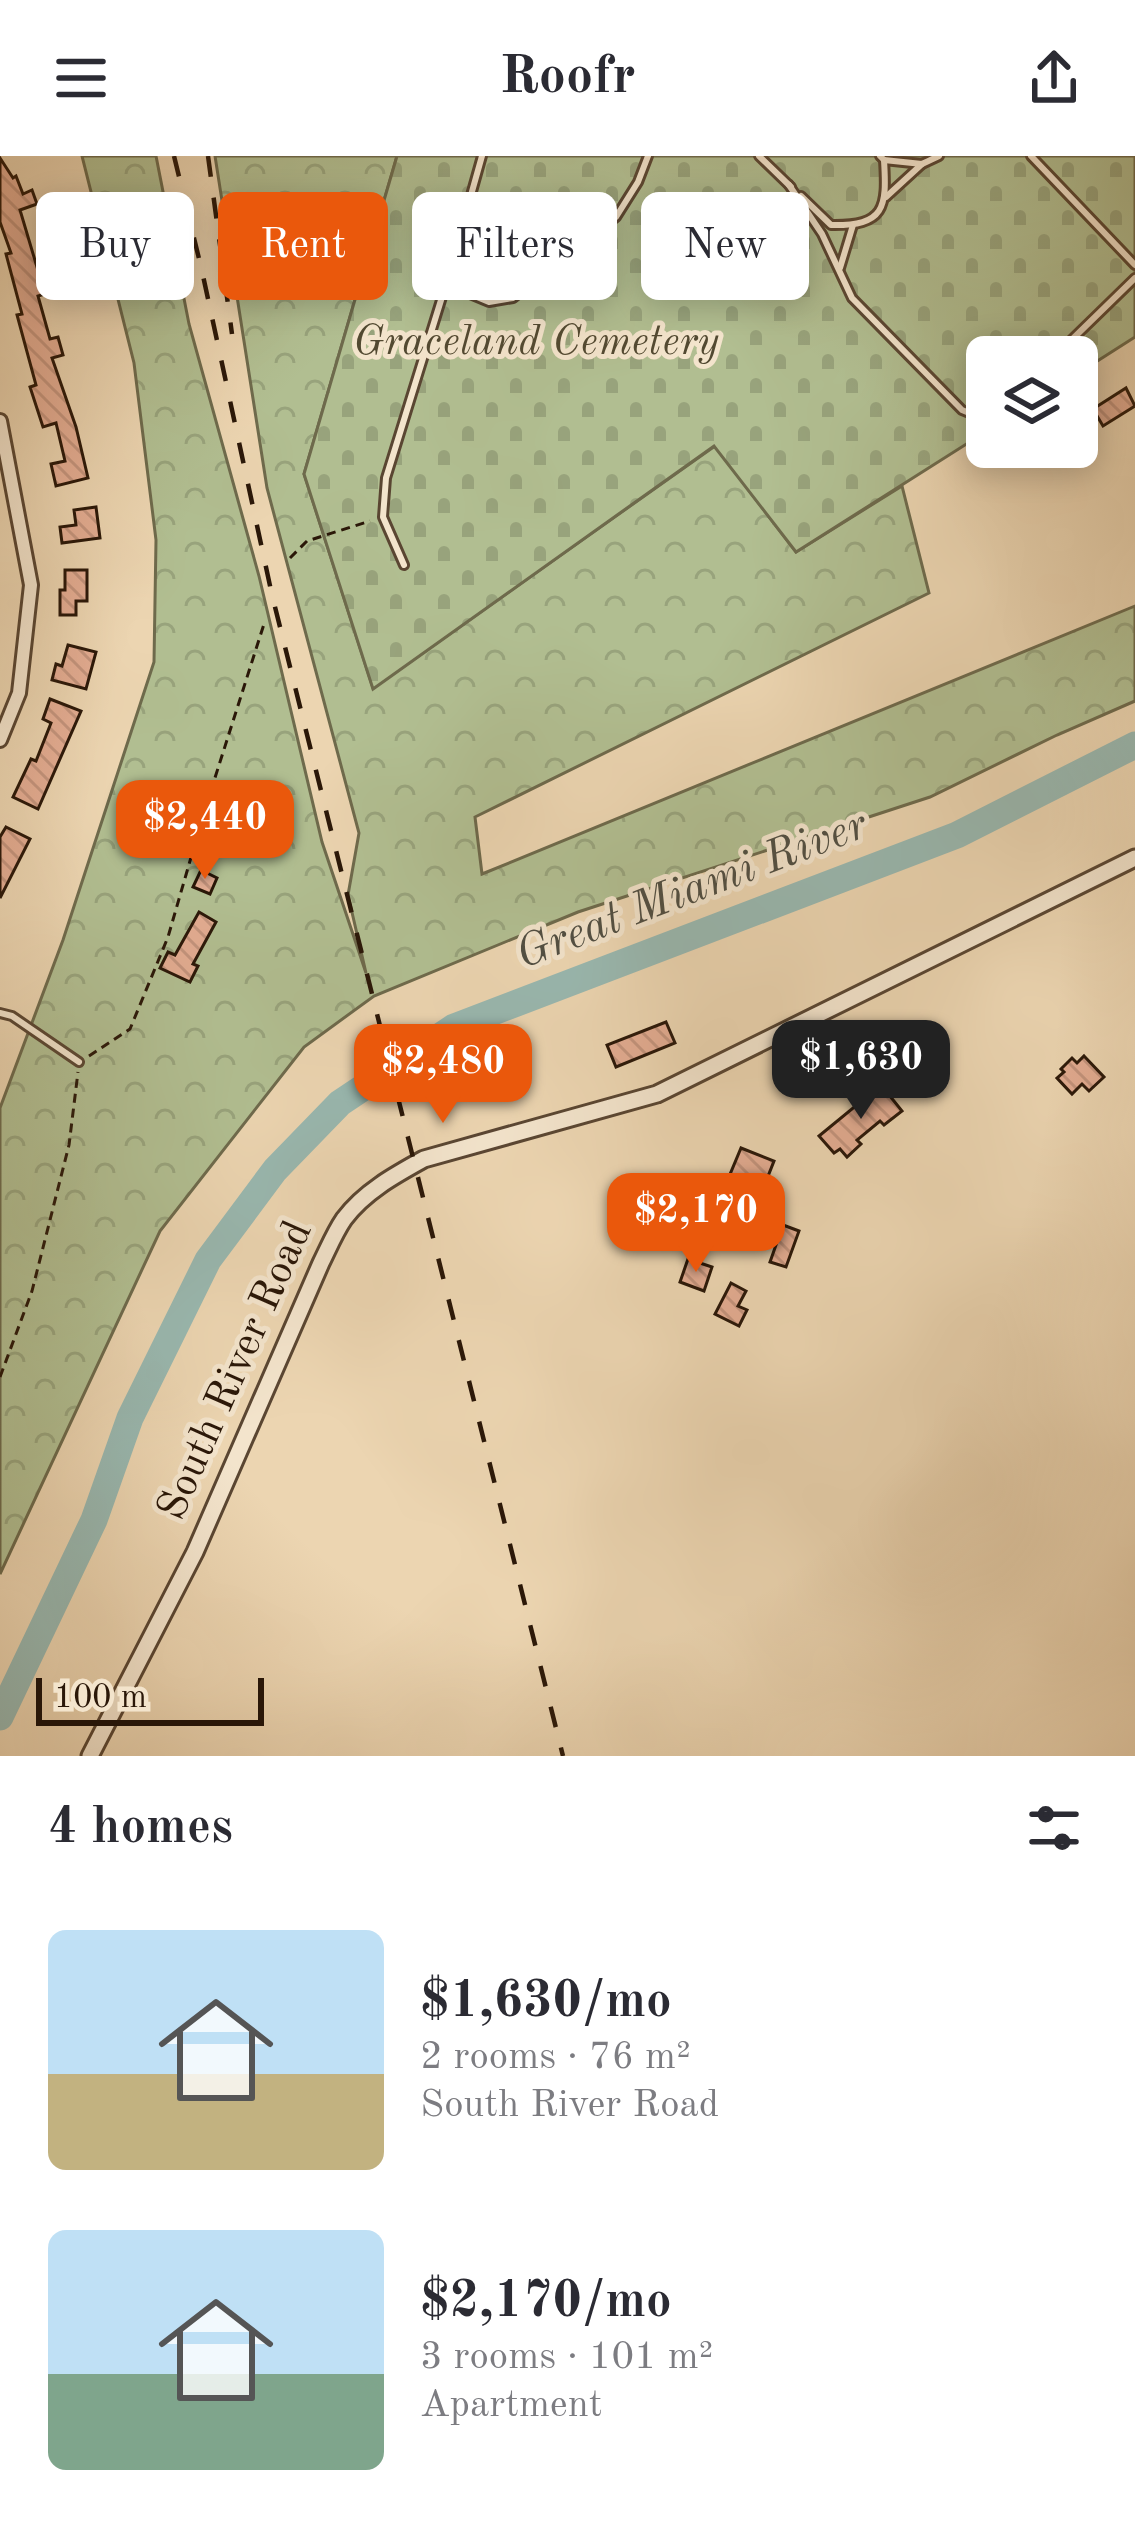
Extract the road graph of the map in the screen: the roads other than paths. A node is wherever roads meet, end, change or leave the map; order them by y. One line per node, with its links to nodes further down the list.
1 (482, 156): 9 (lane)
2 (648, 156): 11 (lane)
3 (759, 156): 8 (lane)
4 (939, 156): 7 (lane)
5 (1031, 156): 13 (lane)
6 (882, 158): 7 (lane); 10 (lane)
7 (922, 164): 10 (lane)
8 (789, 184): 12 (lane); 14 (lane)
9 (472, 192)
10 (886, 197): 12 (lane)
11 (617, 215)
12 (853, 225): 14 (lane)
13 (1135, 265)
14 (840, 268): 18 (lane)
15 (1135, 278): 17 (lane)
16 (441, 300): 20 (lane)
17 (1076, 336)
18 (966, 412)
19 (0, 421): 21 (street)
20 (404, 565)
21 (0, 740)
22 (1135, 858): 25 (street, South River Road)
23 (0, 1013): 24 (lane)
24 (79, 1062)
25 (90, 1756)

